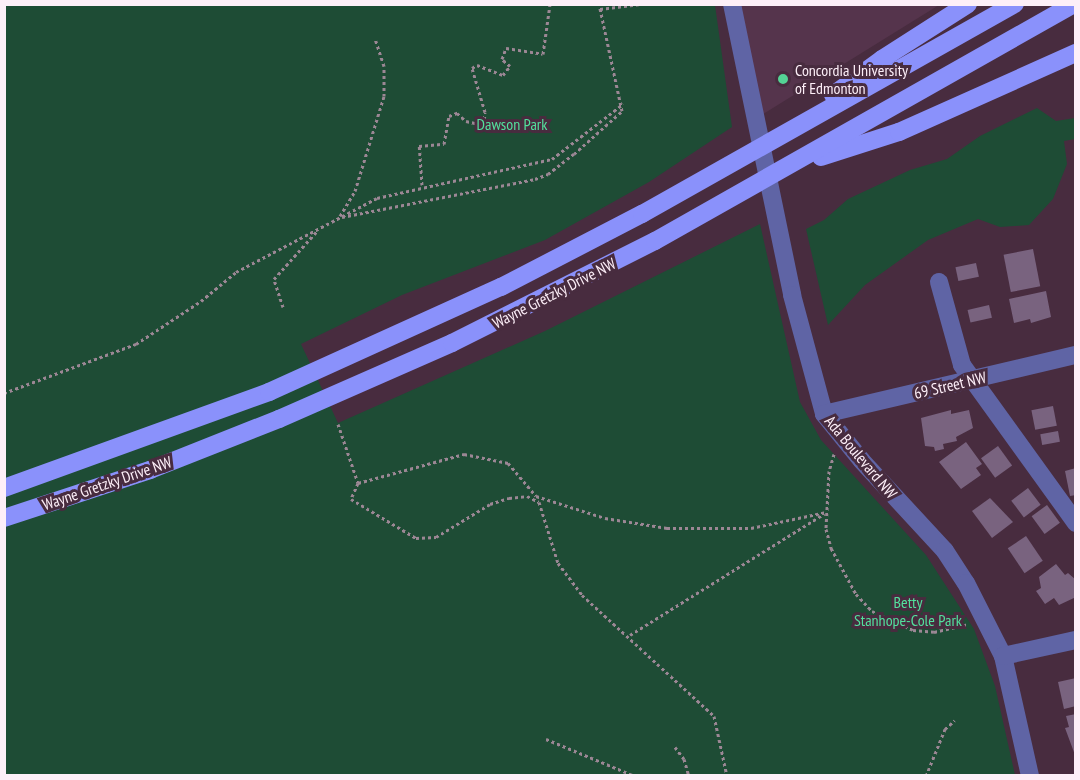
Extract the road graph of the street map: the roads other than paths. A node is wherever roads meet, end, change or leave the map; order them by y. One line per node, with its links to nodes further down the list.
1 (732, 4): 11 (street, Ada Boulevard NW)
2 (969, 4): 6 (main road)
3 (1015, 4): 6 (main road, Wayne Gretzky Drive NW)
4 (1074, 4): 7 (main road, Wayne Gretzky Drive NW)
5 (1076, 53): 7 (main road)
6 (775, 138): 12 (main road, Wayne Gretzky Drive NW)
7 (785, 169): 13 (main road, Wayne Gretzky Drive NW)
8 (939, 282): 10 (street)
9 (1076, 356): 10 (street, 69 Street NW)
10 (971, 380): 11 (street, 69 Street NW); 14 (street)
11 (824, 414): 16 (street, Ada Boulevard NW)
12 (4, 488)
13 (4, 518)
14 (1076, 524)
15 (1076, 640): 16 (street)
16 (1003, 656): 17 (street, Ada Boulevard NW)
17 (1030, 776)

